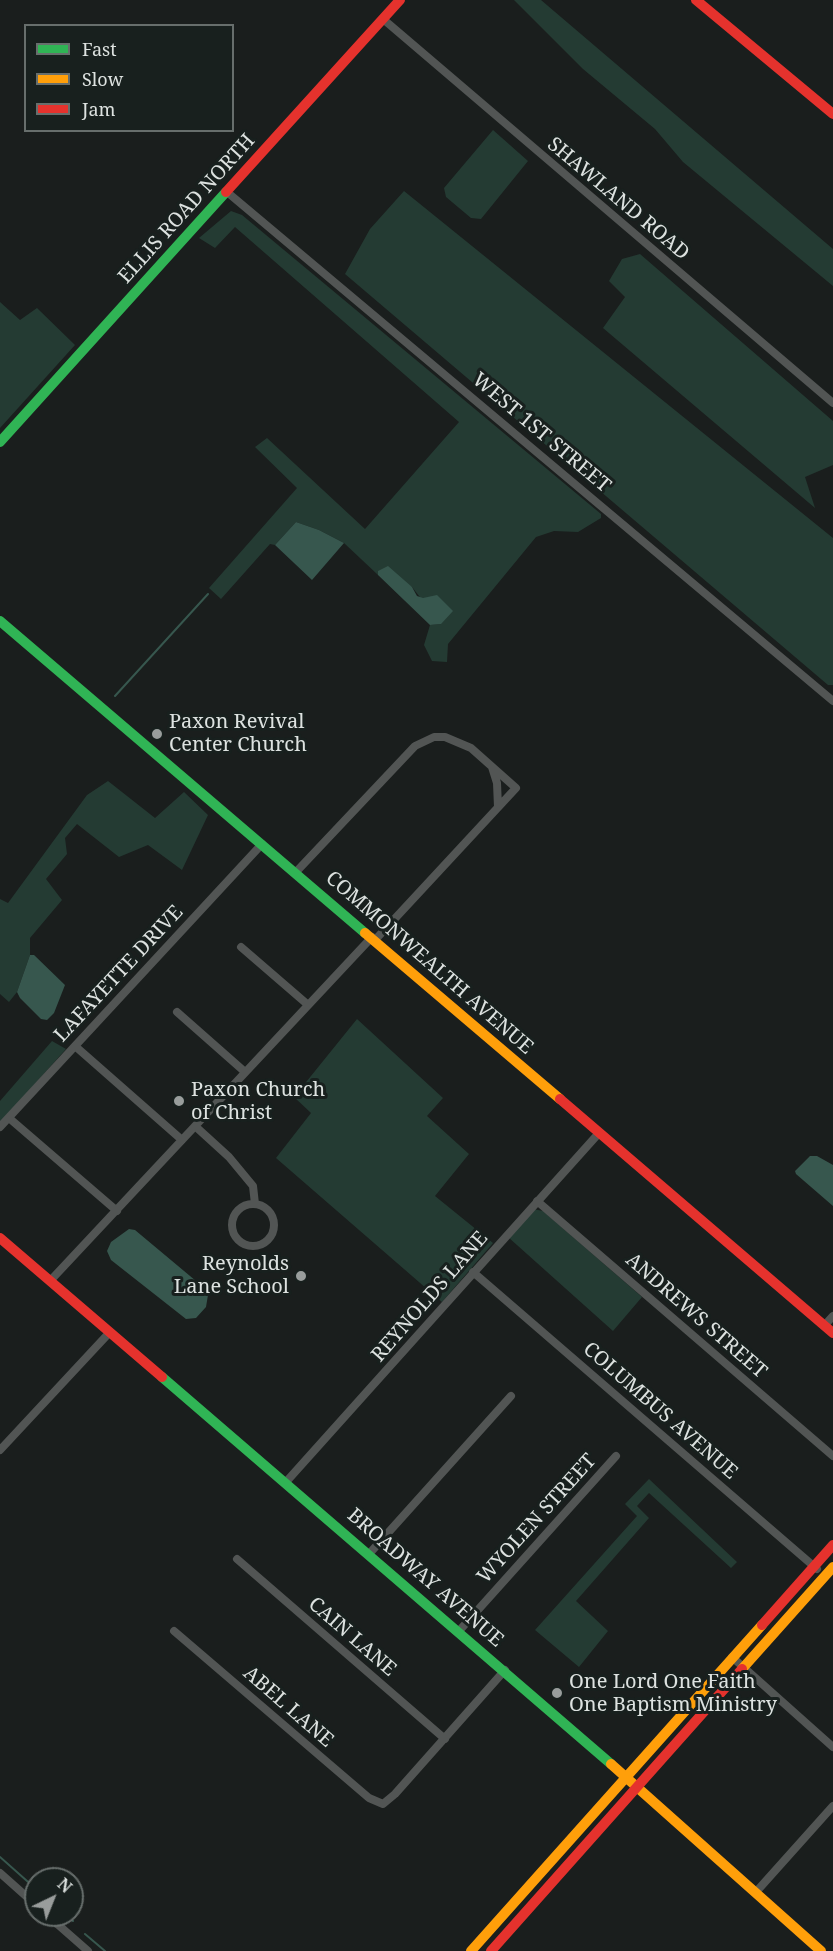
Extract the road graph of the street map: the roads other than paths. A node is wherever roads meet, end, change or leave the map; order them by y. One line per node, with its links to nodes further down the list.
1 (400, 0): 3 (main road, ELLIS ROAD NORTH)
2 (696, 0): 4 (main road)
3 (383, 19): 5 (main road, ELLIS ROAD NORTH); 6 (street, SHAWLAND ROAD)
4 (833, 114)
5 (227, 192): 7 (main road, ELLIS ROAD NORTH); 9 (street, WEST 1ST STREET)
6 (833, 403)
7 (0, 442)
8 (0, 621): 12 (main road, COMMONWEALTH AVENUE)
9 (833, 701)
10 (492, 766): 11 (street); 11 (street); 13 (street)
11 (498, 807): 14 (street)
12 (262, 844): 13 (main road, COMMONWEALTH AVENUE); 18 (street, LAFAYETTE DRIVE)
13 (296, 872): 14 (main road, COMMONWEALTH AVENUE)
14 (373, 938): 16 (street); 23 (main road, COMMONWEALTH AVENUE)
15 (241, 947): 16 (street)
16 (307, 1004): 19 (street)
17 (177, 1012): 19 (street)
18 (75, 1046): 20 (street, LAFAYETTE DRIVE); 24 (street)
19 (245, 1072): 21 (street)
20 (9, 1118): 22 (street, LAFAYETTE DRIVE); 27 (street)
21 (195, 1126): 24 (street); 26 (street)
22 (0, 1127)
23 (598, 1132): 25 (street, REYNOLDS LANE); 32 (main road, COMMONWEALTH AVENUE)
24 (182, 1140): 27 (street)
25 (537, 1201): 29 (street, REYNOLDS LANE); 37 (street, ANDREWS STREET)
26 (255, 1204): 26 (street)
27 (117, 1210): 30 (street)
28 (0, 1238): 30 (main road, BROADWAY AVENUE)
29 (473, 1272): 38 (street, REYNOLDS LANE); 42 (street, COLUMBUS AVENUE)
30 (50, 1281): 33 (main road, BROADWAY AVENUE)
31 (833, 1316): 32 (street)
32 (829, 1330)
33 (110, 1332): 35 (street); 38 (main road, BROADWAY AVENUE)
34 (511, 1396): 40 (street)
35 (0, 1450)
36 (616, 1456): 45 (street, WYOLEN STREET)
37 (833, 1456)
38 (286, 1482): 40 (main road, BROADWAY AVENUE)
39 (833, 1545): 42 (main road)
40 (369, 1554): 45 (main road, BROADWAY AVENUE)
41 (237, 1559): 49 (street, CAIN LANE)
42 (814, 1566): 43 (street, COLUMBUS AVENUE); 46 (main road)
43 (829, 1572): 47 (main road)
44 (174, 1631): 49 (street, ABEL LANE)
45 (459, 1631): 48 (main road, BROADWAY AVENUE)
46 (732, 1657): 47 (street); 51 (main road)
47 (743, 1667): 50 (street); 52 (main road)
48 (505, 1670): 49 (street); 51 (main road, BROADWAY AVENUE)
49 (445, 1739)
50 (833, 1747)
51 (626, 1775): 52 (main road, BROADWAY AVENUE); 57 (main road)
52 (637, 1785): 55 (main road, BROADWAY AVENUE); 58 (main road)
53 (833, 1806): 55 (street)
54 (0, 1873): 56 (street)
55 (756, 1892): 63 (main road, BROADWAY AVENUE)
56 (24, 1894)
57 (520, 1895): 58 (street); 61 (main road)
58 (531, 1906): 62 (main road)
59 (61, 1927): 60 (street)
60 (88, 1951)
61 (471, 1951)
62 (491, 1951)
63 (821, 1951)

